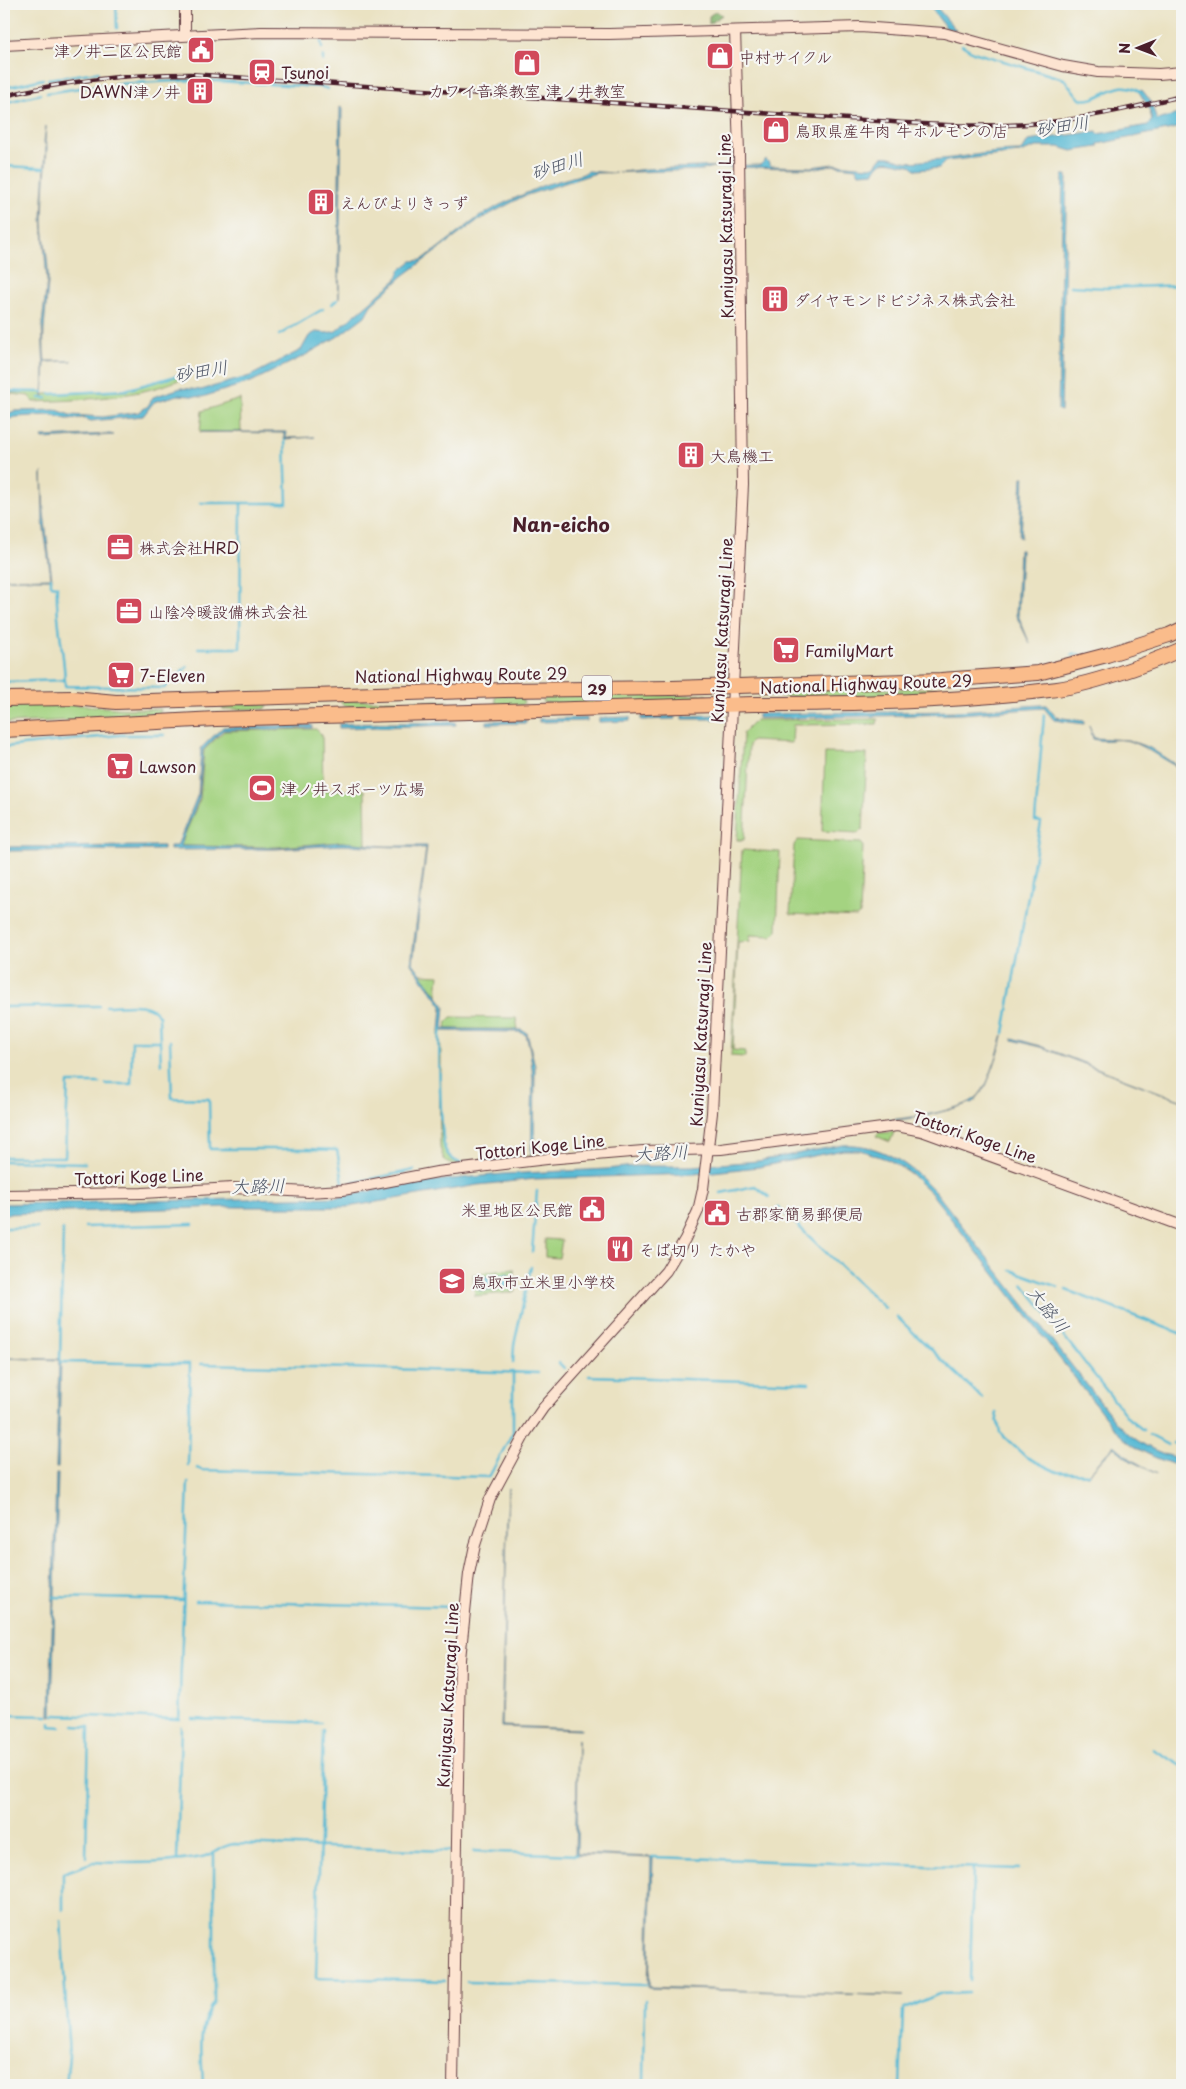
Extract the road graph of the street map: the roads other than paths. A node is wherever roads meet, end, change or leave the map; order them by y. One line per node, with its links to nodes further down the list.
1 (185, 4): 3 (main road)
2 (735, 31): 3 (main road); 5 (main road); 8 (main road, Kuniyasu Katsuragi Line)
3 (185, 34): 4 (main road)
4 (4, 45)
5 (1182, 72)
6 (1182, 629): 8 (highway, National Highway Route 29 / 29)
7 (1182, 649): 10 (highway, National Highway Route 29 / 29)
8 (733, 685): 9 (highway, National Highway Route 29 / 29); 10 (main road, Kuniyasu Katsuragi Line)
9 (4, 699)
10 (732, 705): 11 (highway, National Highway Route 29 / 29); 12 (main road, Kuniyasu Katsuragi Line)
11 (4, 730)
12 (708, 1155): 13 (main road, Tottori Koge Line); 14 (main road, Tottori Koge Line); 15 (main road, Kuniyasu Katsuragi Line)
13 (4, 1195)
14 (1182, 1226)
15 (453, 2085)

